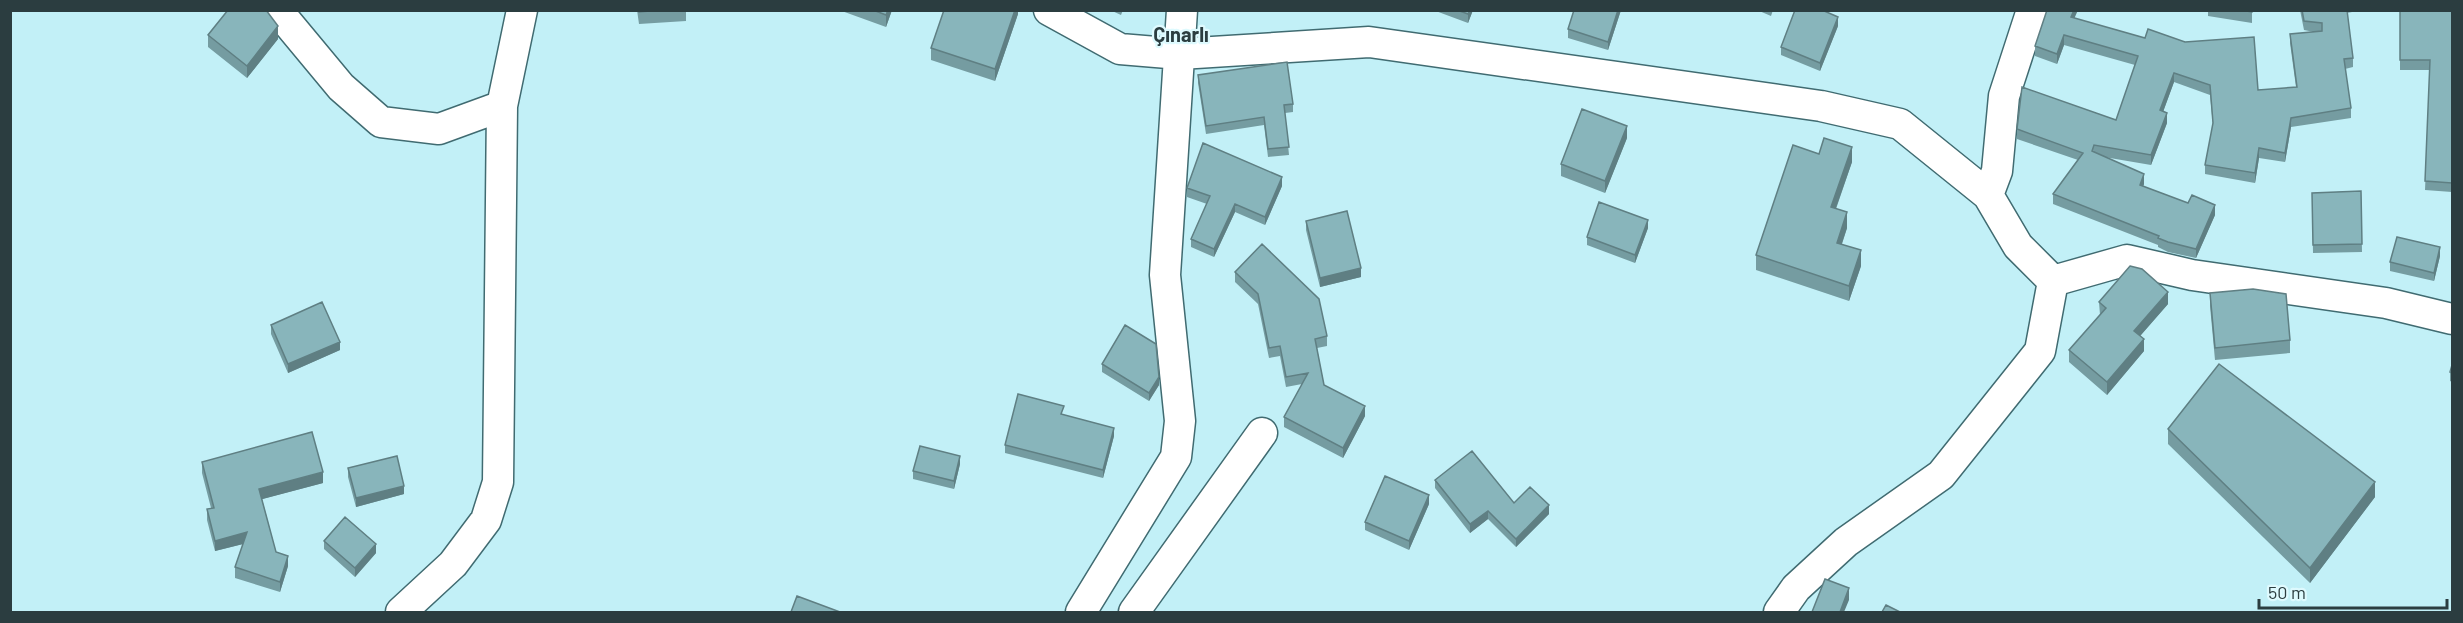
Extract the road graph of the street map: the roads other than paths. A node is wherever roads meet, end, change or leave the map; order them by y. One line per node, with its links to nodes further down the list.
1 (277, 10): 7 (street)
2 (522, 10): 7 (street)
3 (1049, 10): 6 (street)
4 (1182, 10): 6 (street)
5 (2032, 10): 8 (street)
6 (1180, 54): 8 (street); 13 (street)
7 (502, 106): 12 (street)
8 (1988, 195): 9 (street)
9 (2053, 281): 10 (street); 15 (street)
10 (2452, 319)
11 (1262, 433): 14 (street)
12 (401, 612)
13 (1081, 612)
14 (1134, 612)
15 (1779, 612)

